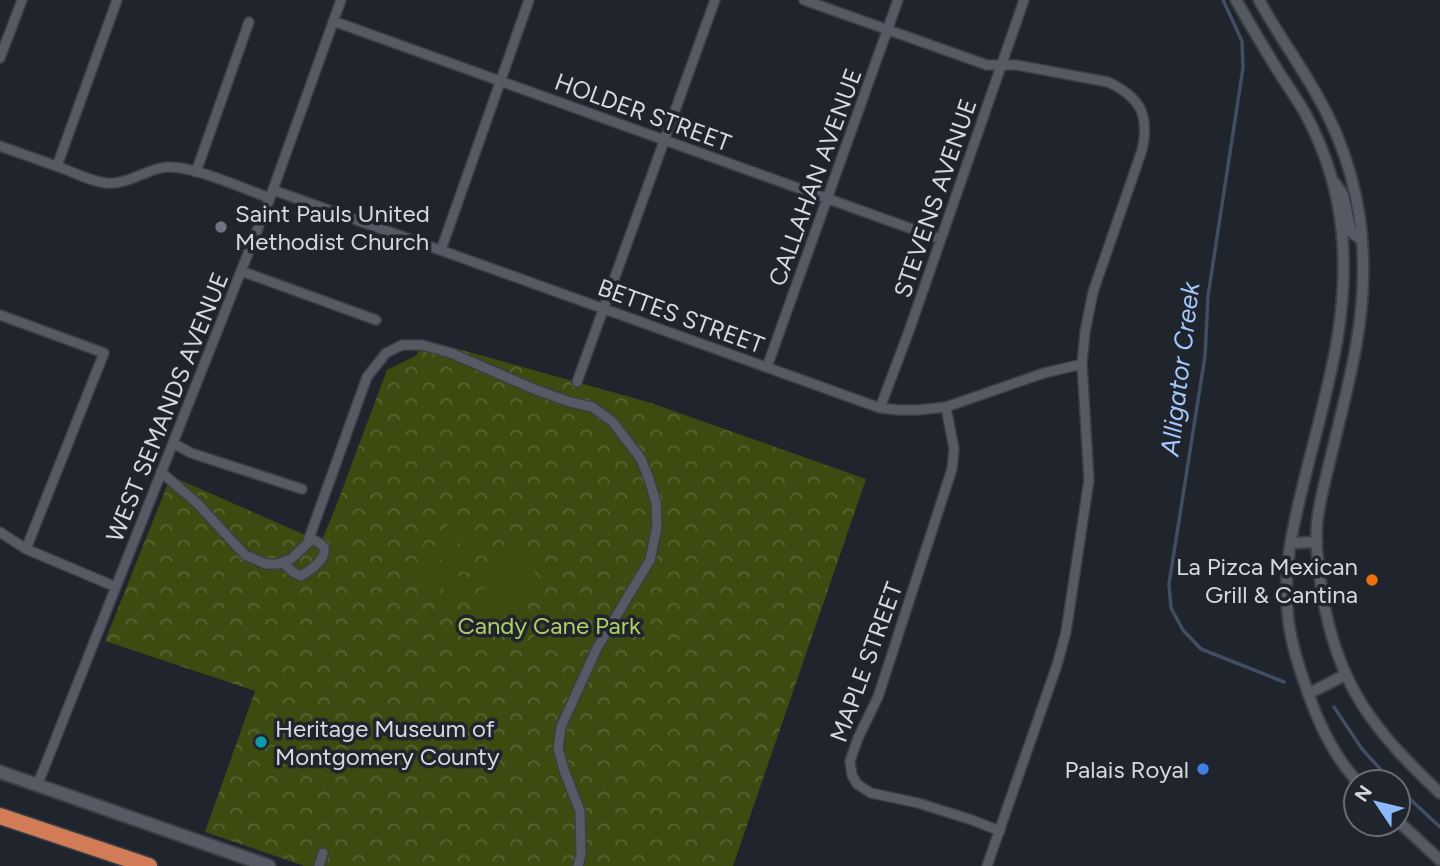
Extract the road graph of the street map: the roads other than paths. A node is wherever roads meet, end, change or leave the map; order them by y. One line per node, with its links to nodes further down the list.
1 (22, 0): 14 (street)
2 (117, 0): 22 (street)
3 (341, 0): 11 (street, WEST SEMANDS AVENUE)
4 (529, 0): 17 (street)
5 (715, 0): 20 (street)
6 (804, 0): 13 (street)
7 (898, 0): 13 (street, CALLAHAN AVENUE)
8 (1024, 0): 16 (street, STEVENS AVENUE)
9 (1236, 0): 19 (street)
10 (1259, 0): 18 (street)
11 (333, 21): 17 (street, HOLDER STREET); 25 (street, WEST SEMANDS AVENUE)
12 (249, 22): 23 (street)
13 (887, 30): 16 (street); 26 (street, CALLAHAN AVENUE)
14 (4, 37): 15 (street)
15 (0, 58)
16 (1001, 66): 27 (street, STEVENS AVENUE); 36 (street)
17 (500, 80): 20 (street, HOLDER STREET); 29 (street)
18 (1313, 89): 19 (street); 28 (street)
19 (1297, 100): 24 (street)
20 (665, 140): 26 (street, HOLDER STREET); 33 (street)
21 (0, 146): 22 (street, BETTES STREET)
22 (57, 166): 23 (street, BETTES STREET)
23 (196, 172): 25 (street, BETTES STREET)
24 (1333, 181): 28 (street); 31 (street)
25 (272, 194): 29 (street, BETTES STREET); 30 (street, WEST SEMANDS AVENUE)
26 (828, 199): 27 (street, HOLDER STREET); 37 (street, CALLAHAN AVENUE)
27 (940, 240): 42 (street, STEVENS AVENUE)
28 (1362, 240): 32 (street)
29 (441, 250): 33 (street, BETTES STREET)
30 (241, 271): 35 (street); 43 (street, WEST SEMANDS AVENUE)
31 (1344, 276): 32 (street); 39 (street)
32 (1363, 276): 40 (street)
33 (604, 309): 37 (street, BETTES STREET); 38 (street)
34 (0, 315): 50 (street)
35 (376, 320)
36 (1082, 364): 41 (street, BETTES STREET); 60 (street)
37 (768, 367): 42 (street, BETTES STREET)
38 (577, 382)
39 (1329, 384): 40 (street); 49 (street)
40 (1347, 388): 48 (street)
41 (946, 407): 42 (street, BETTES STREET); 60 (street, MAPLE STREET)
42 (880, 408)
43 (173, 443): 44 (street, WEST SEMANDS AVENUE); 45 (street)
44 (161, 472): 51 (street); 52 (street, WEST SEMANDS AVENUE)
45 (302, 489)
46 (0, 532): 50 (street)
47 (309, 538): 51 (street); 51 (street); 67 (street)
48 (1317, 542): 49 (street); 53 (street)
49 (1291, 543): 54 (street)
50 (26, 550): 52 (street)
51 (282, 562)
52 (116, 587): 57 (street, WEST SEMANDS AVENUE)
53 (1345, 676): 54 (street); 58 (street)
54 (1308, 694): 55 (street)
55 (1348, 768)
56 (0, 772): 57 (main road)
57 (37, 786): 65 (main road)
58 (1440, 793)
59 (0, 816): 64 (highway)
60 (1000, 831): 68 (street)
61 (1412, 834): 63 (street)
62 (323, 853): 66 (street)
63 (1440, 860)
64 (149, 866)
65 (269, 866)
66 (318, 866)
67 (578, 866)
68 (987, 866)

